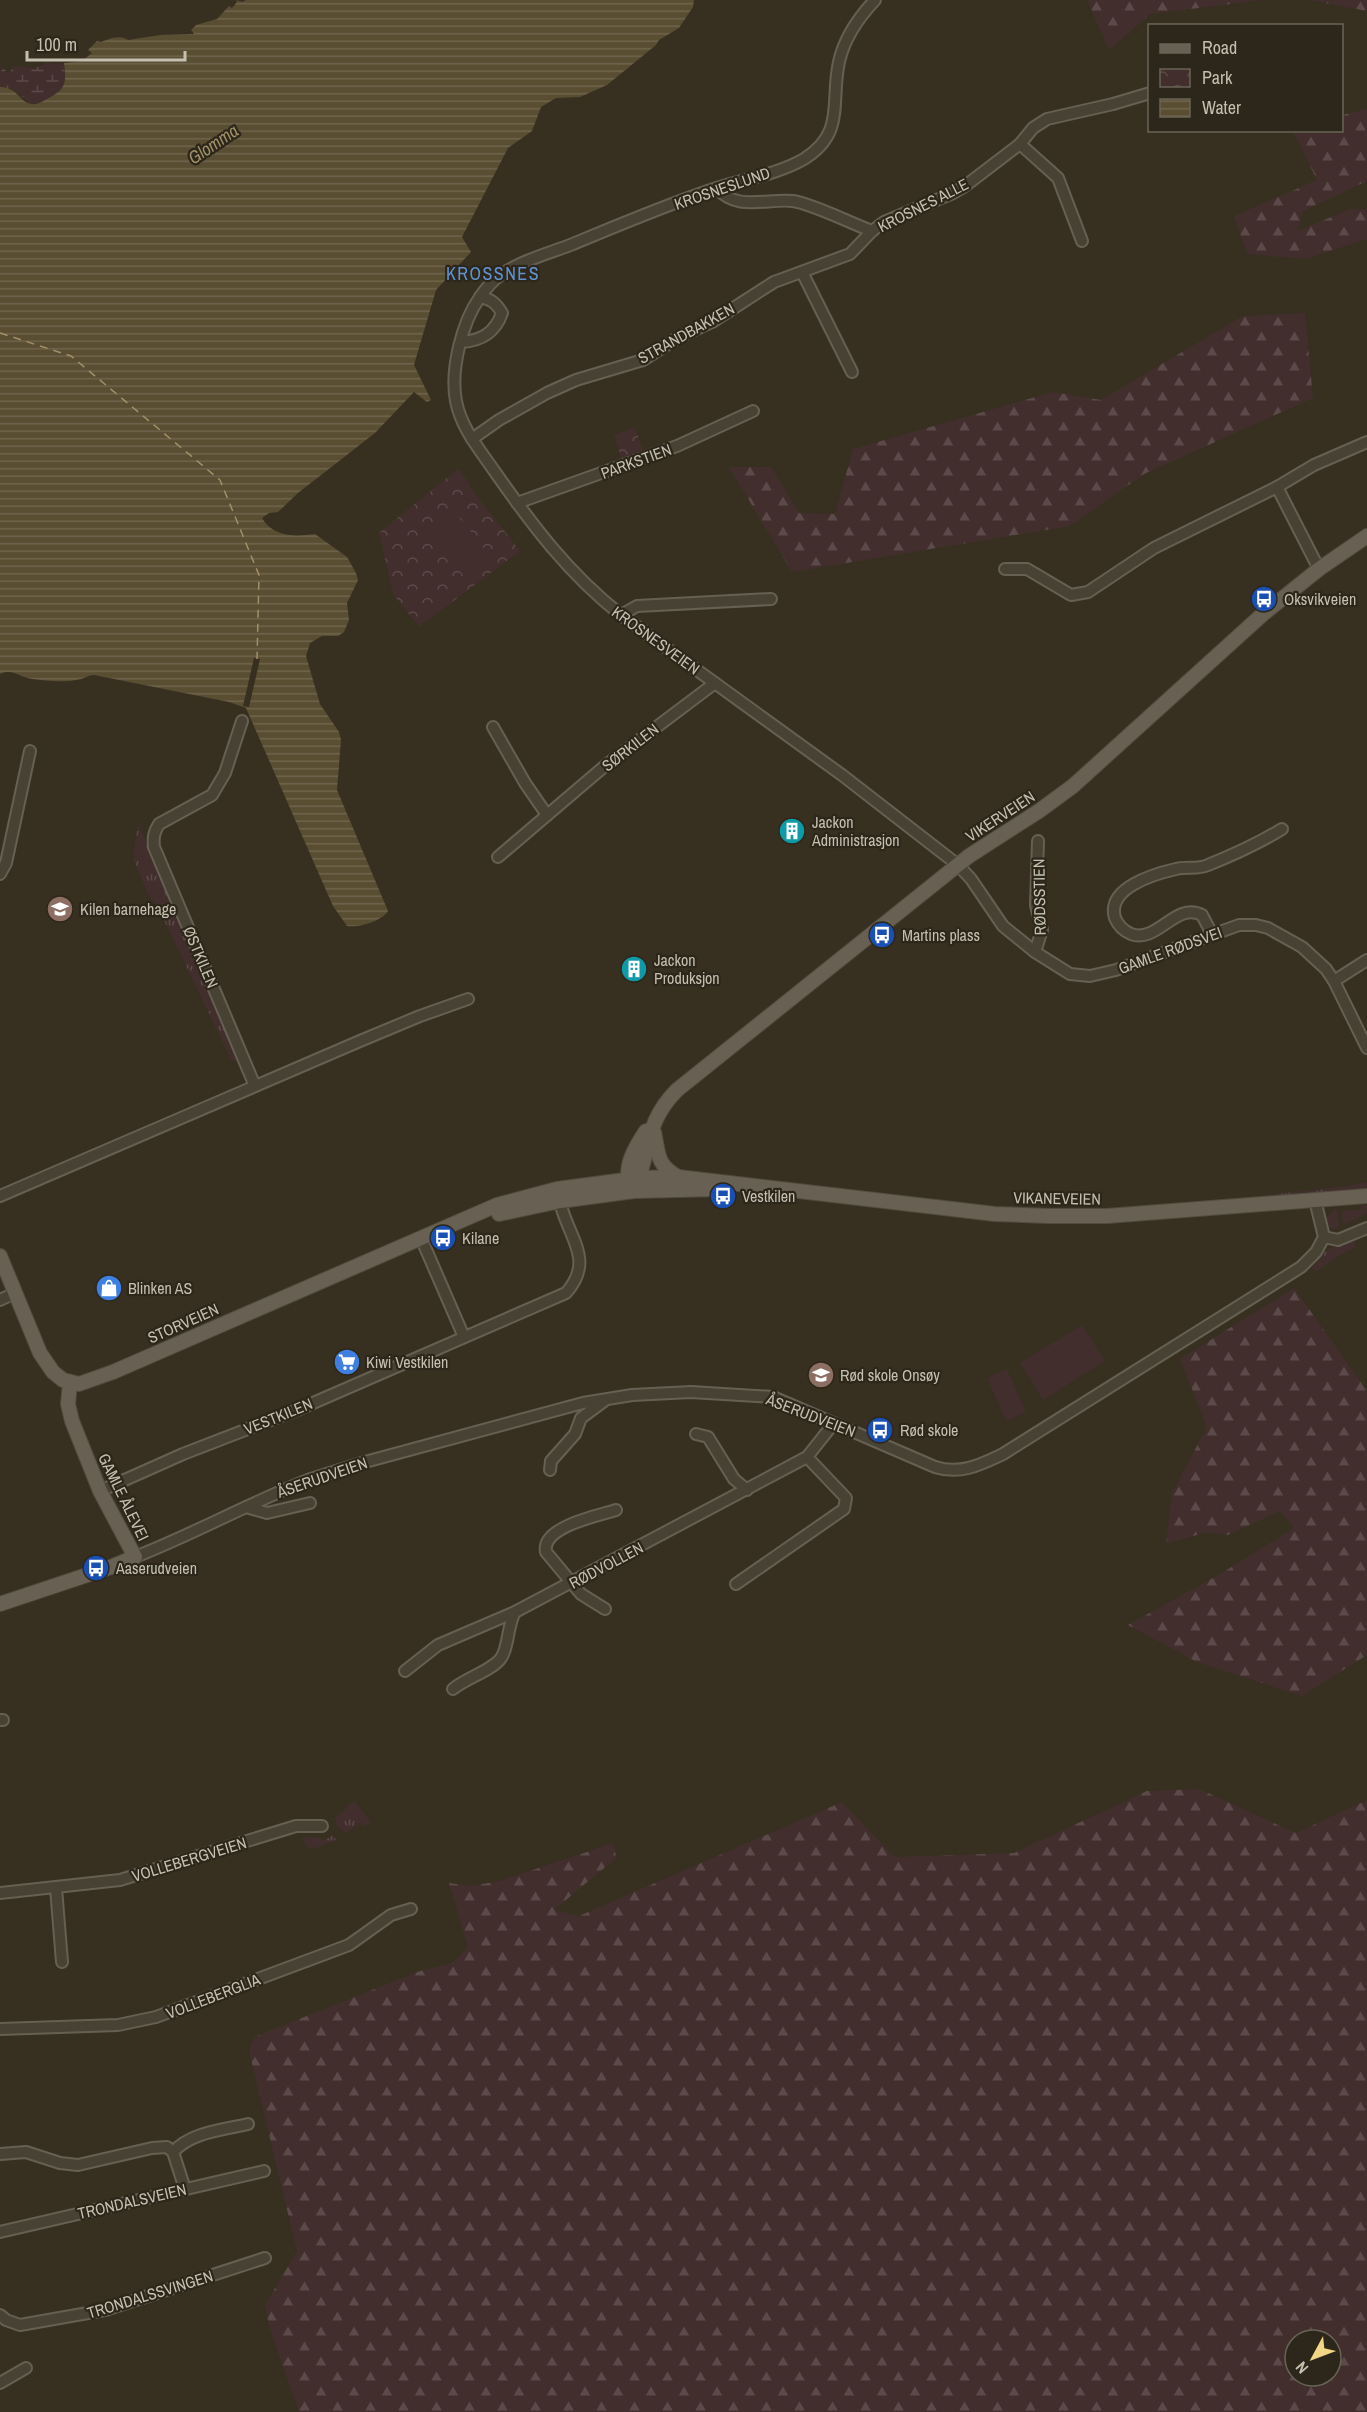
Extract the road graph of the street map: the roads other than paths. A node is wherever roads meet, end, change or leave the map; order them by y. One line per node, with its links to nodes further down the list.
1 (875, 0): 4 (street, KROSNESLUND)
2 (1148, 93): 3 (street, KROSNES ALLE)
3 (1020, 144): 5 (street, KROSNES ALLE); 6 (street)
4 (717, 188): 5 (street, KROSNES ALLE); 8 (street, KROSNESLUND)
5 (872, 231): 7 (street, STRANDBAKKEN)
6 (1082, 241)
7 (802, 272): 10 (street); 12 (street, STRANDBAKKEN)
8 (480, 297): 9 (street, KROSNESVEIEN); 9 (street)
9 (461, 342): 12 (street, KROSNESVEIEN)
10 (852, 372)
11 (753, 411): 15 (street, PARKSTIEN)
12 (472, 439): 15 (street, KROSNESVEIEN)
13 (1367, 442): 14 (street)
14 (1277, 487): 17 (street); 18 (street)
15 (517, 503): 20 (street, KROSNESVEIEN)
16 (1367, 536): 18 (main road, VIKERVEIEN)
17 (1005, 569)
18 (1319, 569): 29 (main road, VIKERVEIEN)
19 (771, 599): 20 (street)
20 (621, 615): 21 (street, KROSNESVEIEN)
21 (715, 683): 25 (street, SØRKILEN); 29 (street, KROSNESVEIEN)
22 (242, 722): 37 (street, ØSTKILEN)
23 (494, 727): 25 (street)
24 (30, 751): 30 (street)
25 (547, 815): 28 (street, SØRKILEN)
26 (1282, 829): 31 (street)
27 (1038, 841): 32 (street, RØDSSTIEN)
28 (498, 857)
29 (958, 865): 32 (street, GAMLE RØDSVEI); 38 (main road, VIKERVEIEN)
30 (0, 874)
31 (1212, 934): 32 (street, GAMLE RØDSVEI); 34 (street, GAMLE RØDSVEI)
32 (1035, 952)
33 (1367, 960): 34 (street)
34 (1334, 981): 36 (street, GAMLE RØDSVEI)
35 (468, 999): 37 (street)
36 (1367, 1048)
37 (255, 1086): 42 (street)
38 (653, 1124): 39 (main road); 40 (main road, VIKERVEIEN)
39 (678, 1177): 40 (main road, VIKANEVEIEN); 41 (main road, VIKANEVEIEN)
40 (634, 1183): 41 (main road, VIKANEVEIEN); 48 (main road, STORVEIEN)
41 (747, 1186): 44 (main road, VIKANEVEIEN)
42 (0, 1196)
43 (1367, 1196): 44 (main road, VIKANEVEIEN)
44 (1316, 1200): 47 (street)
45 (561, 1206): 52 (street, VESTKILEN)
46 (1367, 1228): 47 (street)
47 (1324, 1237): 55 (street, ÅSERUDVEIEN)
48 (421, 1238): 52 (street); 53 (main road, STORVEIEN)
49 (0, 1256): 50 (main road)
50 (15, 1293): 51 (street); 53 (main road)
51 (0, 1300)
52 (464, 1337): 60 (street, VESTKILEN)
53 (70, 1383): 60 (main road, GAMLE ÅLEVEI)
54 (606, 1399): 55 (street, ÅSERUDVEIEN); 58 (street); 62 (street, ÅSERUDVEIEN)
55 (834, 1423): 57 (street, RØDVOLLEN)
56 (696, 1434): 59 (street)
57 (807, 1457): 59 (street, RØDVOLLEN); 66 (street)
58 (550, 1470)
59 (747, 1490): 65 (street, RØDVOLLEN)
60 (100, 1491): 64 (main road, GAMLE ÅLEVEI)
61 (310, 1503): 62 (street)
62 (246, 1507): 64 (street, ÅSERUDVEIEN)
63 (616, 1510): 65 (street)
64 (135, 1557): 67 (main road, GAMLE ÅLEVEI)
65 (571, 1584): 68 (street); 69 (street, RØDVOLLEN)
66 (736, 1584)
67 (0, 1604)
68 (605, 1609)
69 (514, 1612): 70 (street, RØDVOLLEN); 71 (street)
70 (405, 1671)
71 (453, 1689)
72 (322, 1826): 73 (street, VOLLEBERGVEIEN)
73 (56, 1888): 74 (street, VOLLEBERGVEIEN); 76 (street)
74 (0, 1893)
75 (411, 1908): 77 (street, VOLLEBERGLIA)
76 (62, 1962)
77 (0, 2029)
78 (248, 2124): 79 (street)
79 (173, 2152): 80 (street); 82 (street)
80 (0, 2154)
81 (264, 2171): 82 (street, TRONDALSVEIEN)
82 (185, 2189): 83 (street, TRONDALSVEIEN)
83 (0, 2232)
84 (265, 2258): 85 (street, TRONDALSSVINGEN)
85 (0, 2315)
86 (26, 2368): 87 (street)
87 (0, 2383)

